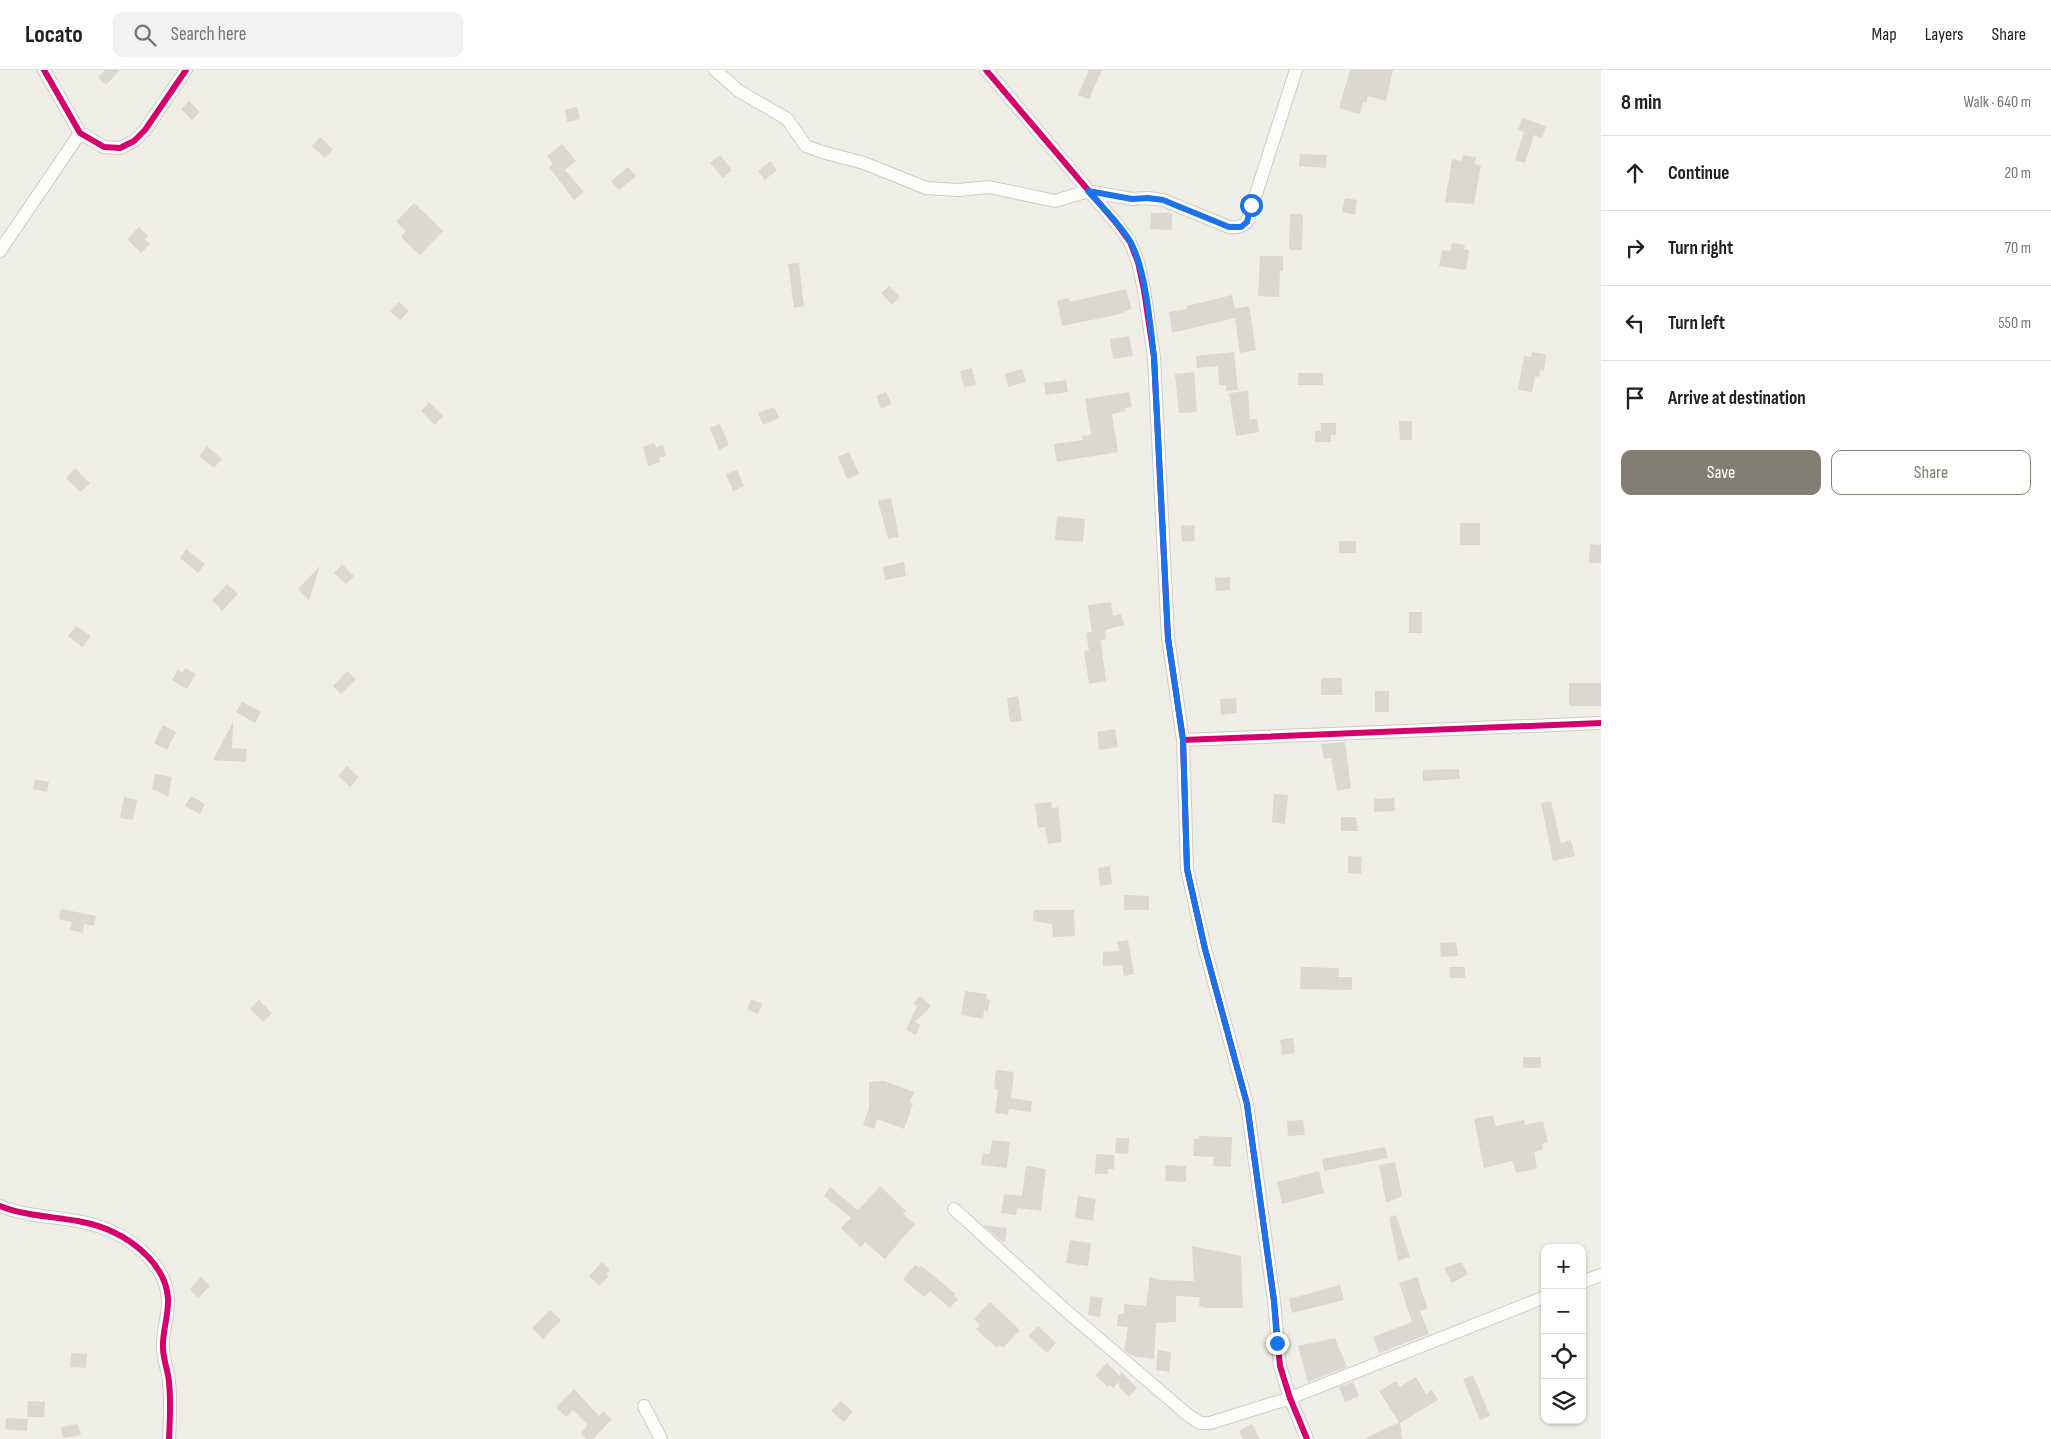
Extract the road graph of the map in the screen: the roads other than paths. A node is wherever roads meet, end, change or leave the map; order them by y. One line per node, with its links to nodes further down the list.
1 (44, 70): 6 (street)
2 (186, 70): 6 (street)
3 (715, 70): 7 (street)
4 (986, 70): 7 (street)
5 (1296, 70): 7 (street)
6 (80, 133): 8 (street)
7 (1088, 191): 10 (street)
8 (0, 251)
9 (1601, 723): 10 (street)
10 (1183, 740): 16 (street)
11 (0, 1206): 18 (street)
12 (954, 1209): 16 (street)
13 (1601, 1275): 14 (street)
14 (1586, 1281)
15 (1541, 1299): 16 (street)
16 (1290, 1398): 20 (street)
17 (644, 1406): 19 (street)
18 (168, 1439)
19 (661, 1439)
20 (1307, 1439)

